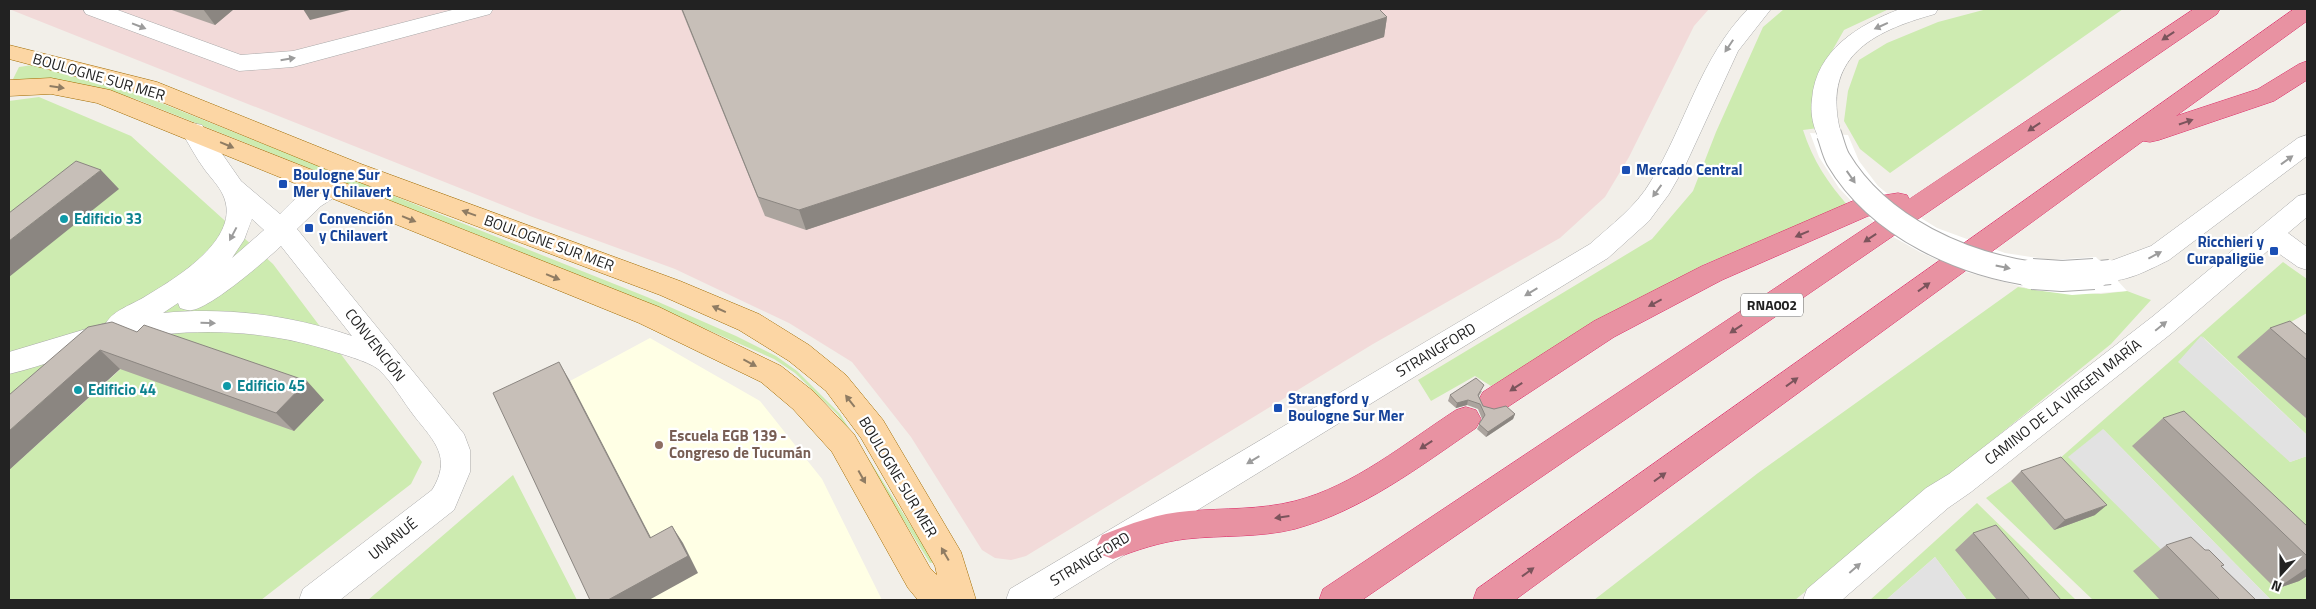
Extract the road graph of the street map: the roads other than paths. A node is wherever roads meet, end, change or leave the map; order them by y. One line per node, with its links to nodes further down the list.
1 (94, 9): 2 (street, one-way to 2)
2 (482, 9)
3 (1760, 9): 26 (street, STRANGFORD, one-way to 26)
4 (1927, 9): 12 (street, one-way to 12, bridge)
5 (2209, 9): 15 (highway, RNA002, one-way to 15)
6 (2307, 10): 11 (highway)
7 (9, 52): 29 (main road, BOULOGNE SUR MER, one-way to 7)
8 (2307, 69): 11 (highway, one-way to 8)
9 (9, 88): 10 (main road, BOULOGNE SUR MER, one-way to 10)
10 (193, 131): 13 (street); 14 (main road, BOULOGNE SUR MER, one-way to 14)
11 (2123, 143): 32 (highway, one-way to 11)
12 (2307, 144)
13 (233, 188): 17 (street, CONVENCIÓN); 20 (street, one-way to 20)
14 (332, 188): 17 (street); 28 (main road, BOULOGNE SUR MER, one-way to 28)
15 (1932, 196): 23 (highway, one-way to 23); 31 (highway, RNA002, one-way to 31)
16 (2307, 203): 18 (street, CAMINO DE LA VIRGEN MARÍA)
17 (281, 230): 20 (street); 21 (street, CONVENCIÓN)
18 (2271, 235): 19 (street); 33 (street, CAMINO DE LA VIRGEN MARÍA, one-way to 18)
19 (2307, 260)
20 (91, 339): 21 (street, one-way to 21); 22 (street)
21 (387, 360): 25 (street, CONVENCIÓN)
22 (9, 363)
23 (1493, 401)
24 (1466, 419): 26 (highway, one-way to 26)
25 (456, 467): 27 (street, UNANUÉ)
26 (1113, 545): 30 (street, STRANGFORD)
27 (316, 600)
28 (939, 600)
29 (960, 600)
30 (1022, 600)
31 (1335, 600)
32 (1489, 600)
33 (1819, 600)

